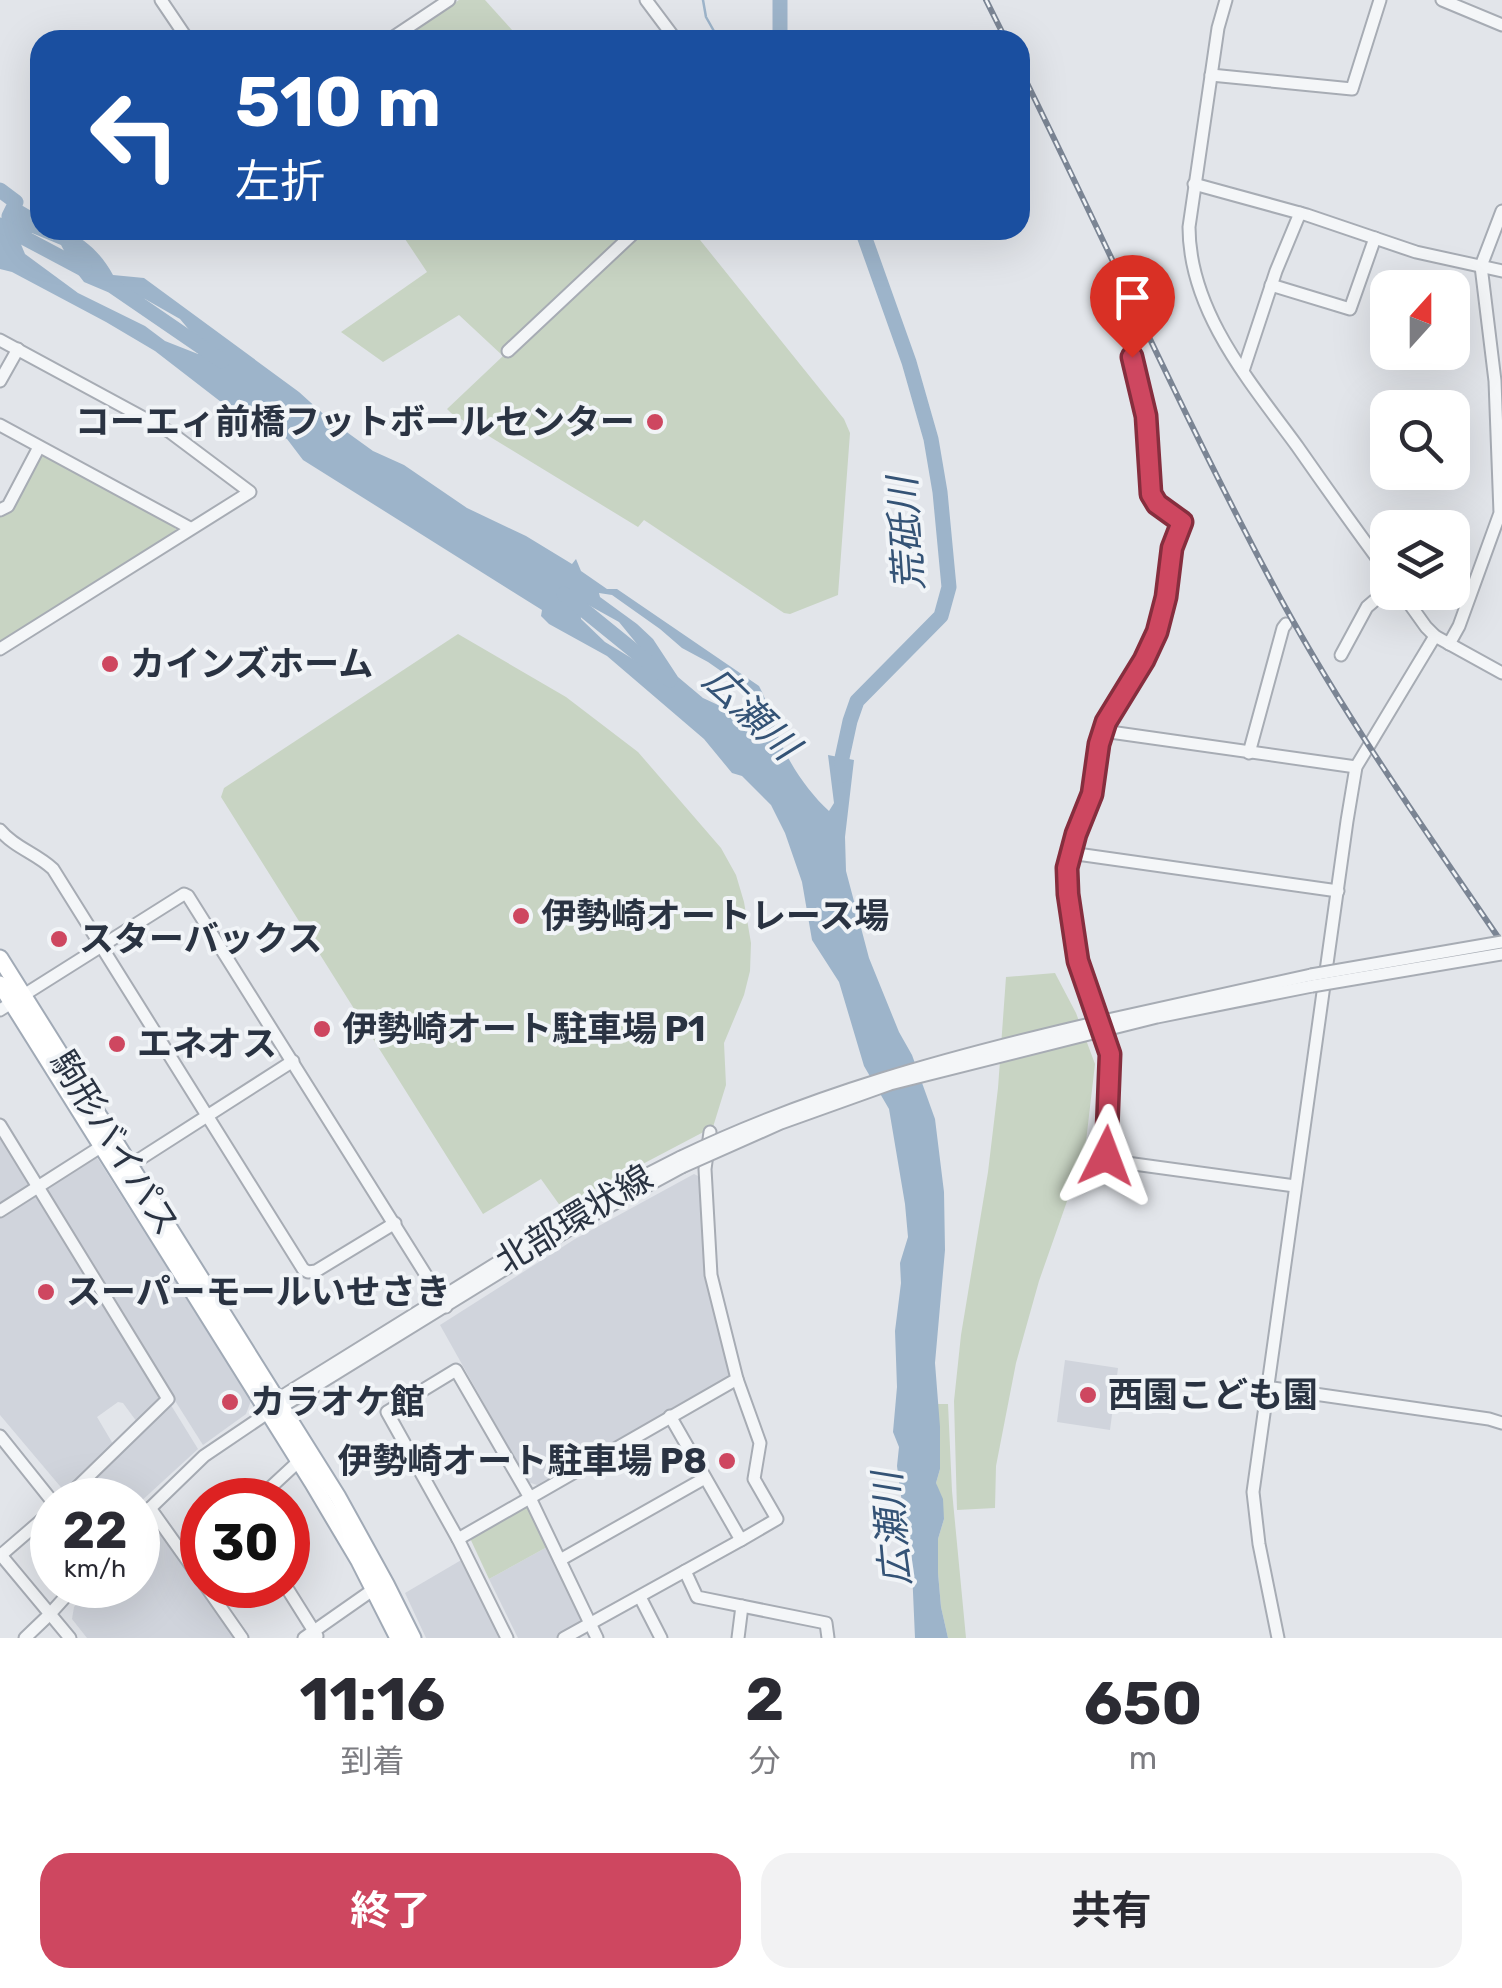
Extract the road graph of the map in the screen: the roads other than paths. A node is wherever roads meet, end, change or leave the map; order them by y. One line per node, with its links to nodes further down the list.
1 (161, 0): 8 (street)
2 (449, 0): 9 (street)
3 (646, 0): 10 (street)
4 (1226, 0): 11 (street)
5 (1380, 0): 11 (street)
6 (1442, 0): 7 (street)
7 (1502, 25)
8 (181, 30)
9 (403, 30)
10 (668, 30)
11 (1211, 75): 12 (street)
12 (1194, 184): 14 (street); 24 (street)
13 (1502, 211): 17 (street)
14 (1300, 214): 15 (street); 19 (street)
15 (1375, 238): 17 (street); 19 (street)
16 (626, 240): 23 (street)
17 (1482, 266): 18 (street); 35 (street)
18 (1502, 271)
19 (1271, 285): 24 (street)
20 (0, 340): 21 (street)
21 (18, 349): 25 (street); 29 (street)
22 (1132, 350): 39 (street)
23 (508, 351)
24 (1242, 371): 30 (street)
25 (0, 381)
26 (0, 425): 27 (street)
27 (40, 448): 28 (street); 29 (street)
28 (0, 510)
29 (190, 528): 36 (street)
30 (1370, 548)
31 (1370, 604): 37 (street)
32 (1414, 610): 34 (street)
33 (1286, 624): 40 (street)
34 (1435, 636): 35 (street); 41 (street)
35 (1449, 644): 38 (street)
36 (0, 649)
37 (1341, 655)
38 (1502, 673)
39 (1103, 732): 40 (street); 43 (street)
40 (1249, 754): 41 (street)
41 (1356, 767): 44 (street)
42 (0, 830): 46 (street)
43 (1070, 853): 44 (street); 52 (street)
44 (1338, 891): 59 (street)
45 (1502, 942): 49 (street, bridge)
46 (102, 945): 51 (street); 53 (street); 54 (street)
47 (1502, 954): 49 (street, bridge)
48 (0, 958): 51 (main road, 駒形バイパス)
49 (1311, 980): 52 (street, 北部環状線)
50 (0, 984): 51 (main road, 駒形バイパス)
51 (11, 1002): 57 (main road, 駒形バイパス); 58 (main road, 駒形バイパス)
52 (1096, 1027): 59 (street); 63 (street, 北部環状線, bridge)
53 (294, 1061): 54 (street); 62 (street)
54 (207, 1116): 58 (street); 62 (street)
55 (0, 1125): 60 (street)
56 (710, 1132): 64 (street)
57 (102, 1146): 60 (street); 66 (main road, 駒形バイパス)
58 (129, 1166): 66 (main road, 駒形バイパス)
59 (1294, 1186): 65 (street)
60 (38, 1188): 61 (street); 72 (street)
61 (0, 1210)
62 (395, 1223): 63 (street)
63 (444, 1302): 66 (street, 北部環状線)
64 (737, 1379): 67 (street); 80 (street)
65 (1266, 1387): 68 (street); 105 (street)
66 (276, 1406): 70 (main road, 駒形バイパス); 76 (street, 北部環状線); 98 (main road, 駒形バイパス)
67 (670, 1416): 74 (street); 75 (street)
68 (1502, 1423)
69 (0, 1436): 71 (street)
70 (299, 1461): 73 (street); 85 (main road, 駒形バイパス)
71 (34, 1478)
72 (87, 1478)
73 (281, 1478)
74 (705, 1478): 80 (street); 83 (street)
75 (529, 1496): 79 (street); 79 (street); 83 (street)
76 (160, 1498)
77 (160, 1522): 81 (street)
78 (30, 1529): 82 (street)
79 (458, 1538): 99 (street)
80 (741, 1540): 84 (street)
81 (180, 1549)
82 (0, 1554): 91 (street)
83 (560, 1560): 92 (street)
84 (685, 1571): 86 (street); 87 (street)
85 (374, 1589): 93 (street); 97 (main road, 駒形バイパス)
86 (640, 1597): 92 (street); 102 (street)
87 (742, 1606): 103 (street); 104 (street)
88 (56, 1608): 91 (street)
89 (221, 1608): 96 (street)
90 (297, 1608): 93 (street)
91 (50, 1615): 94 (street); 95 (street)
92 (591, 1622): 100 (street); 101 (street)
93 (312, 1636)
94 (24, 1638)
95 (70, 1638)
96 (242, 1638)
97 (398, 1638)
98 (413, 1638)
99 (507, 1638)
100 (564, 1638)
101 (597, 1638)
102 (661, 1638)
103 (738, 1638)
104 (828, 1638)
105 (1278, 1638)

